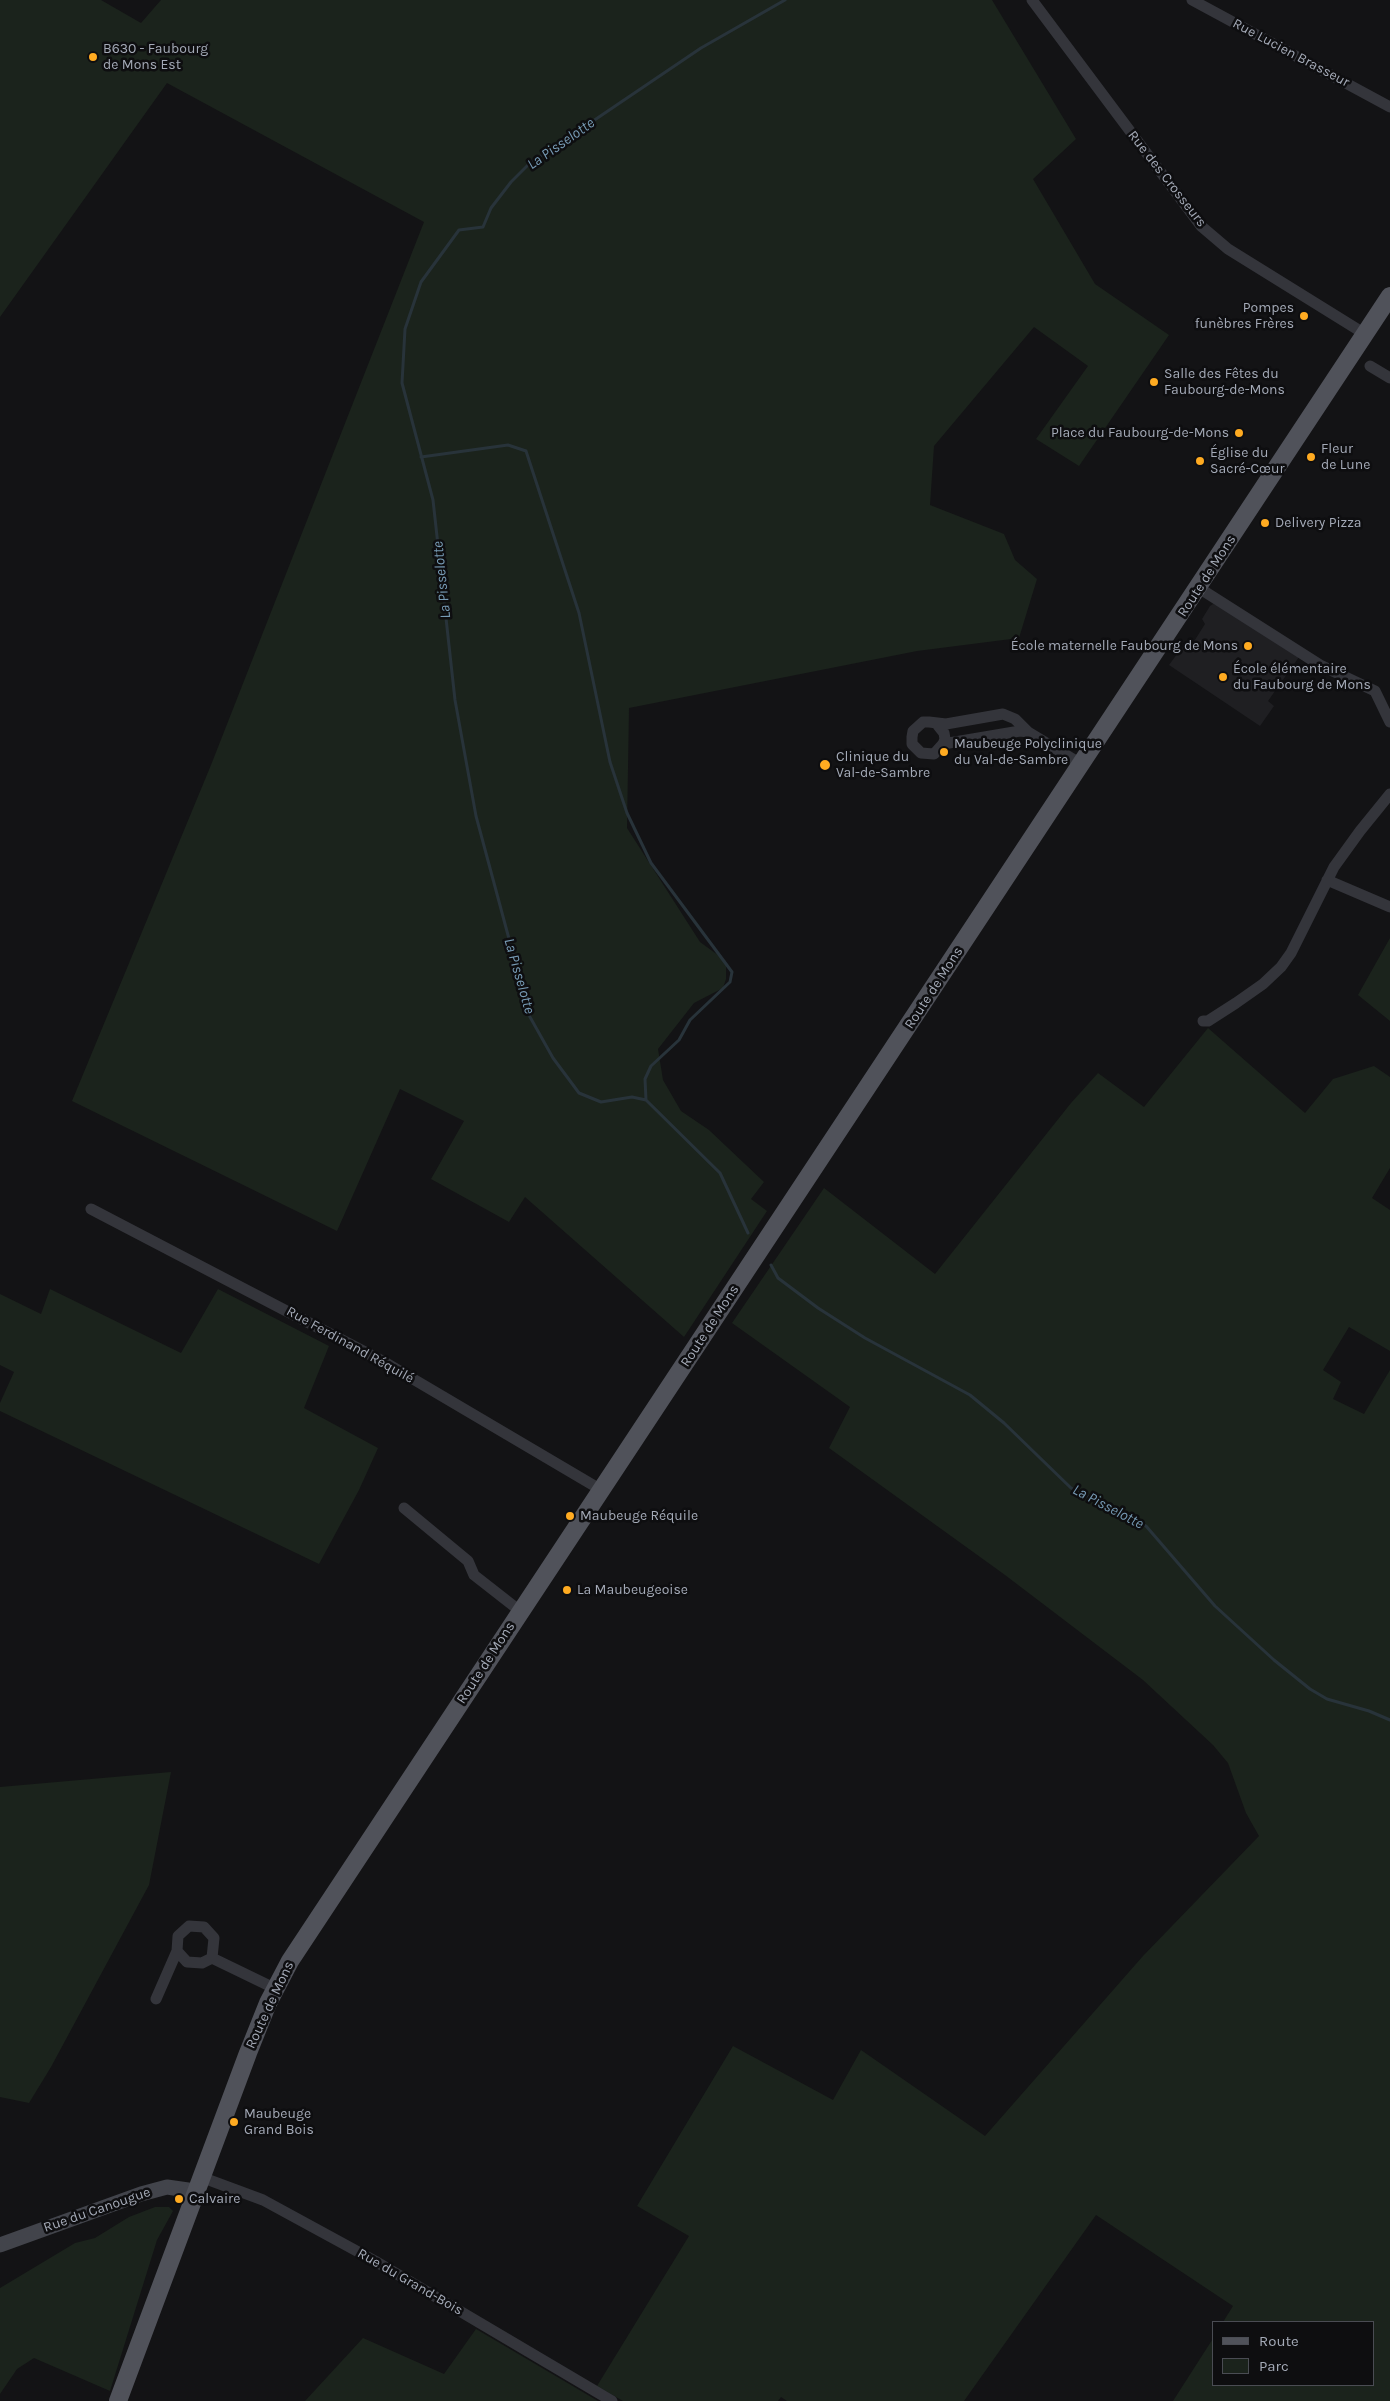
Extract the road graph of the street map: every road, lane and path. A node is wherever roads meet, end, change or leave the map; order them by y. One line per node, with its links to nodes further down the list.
1 (1032, 0): 5 (street, Rue des Crosseurs)
2 (1192, 0): 3 (street, Rue Lucien Brasseur)
3 (1390, 107)
4 (1390, 296): 5 (main road, Route de Mons)
5 (1365, 334): 8 (main road, Route de Mons)
6 (1370, 366): 7 (street)
7 (1390, 378)
8 (1199, 588): 9 (street); 14 (main road, Route de Mons)
9 (1390, 722)
10 (936, 723): 11 (street); 12 (street); 12 (street)
11 (1028, 732): 12 (street); 13 (street)
12 (943, 744)
13 (1060, 754): 14 (street); 15 (street)
14 (1081, 764): 15 (main road, Route de Mons)
15 (1067, 786): 21 (main road, Route de Mons)
16 (1390, 794): 17 (street)
17 (1327, 880): 18 (street); 19 (street)
18 (1390, 907)
19 (1203, 1021)
20 (91, 1209): 21 (street, Rue Ferdinand Réquilé)
21 (603, 1491): 23 (main road, Route de Mons)
22 (404, 1508): 23 (street)
23 (520, 1611): 26 (main road, Route de Mons)
24 (177, 1951): 25 (street); 25 (street); 27 (street)
25 (212, 1958): 26 (street)
26 (276, 1989): 28 (main road, Route de Mons)
27 (156, 1999)
28 (198, 2184): 29 (street, Rue du Canougue); 30 (main road, Route de Mons); 31 (street, Rue du Grand-Bois)
29 (0, 2245)
30 (118, 2401)
31 (612, 2401)

